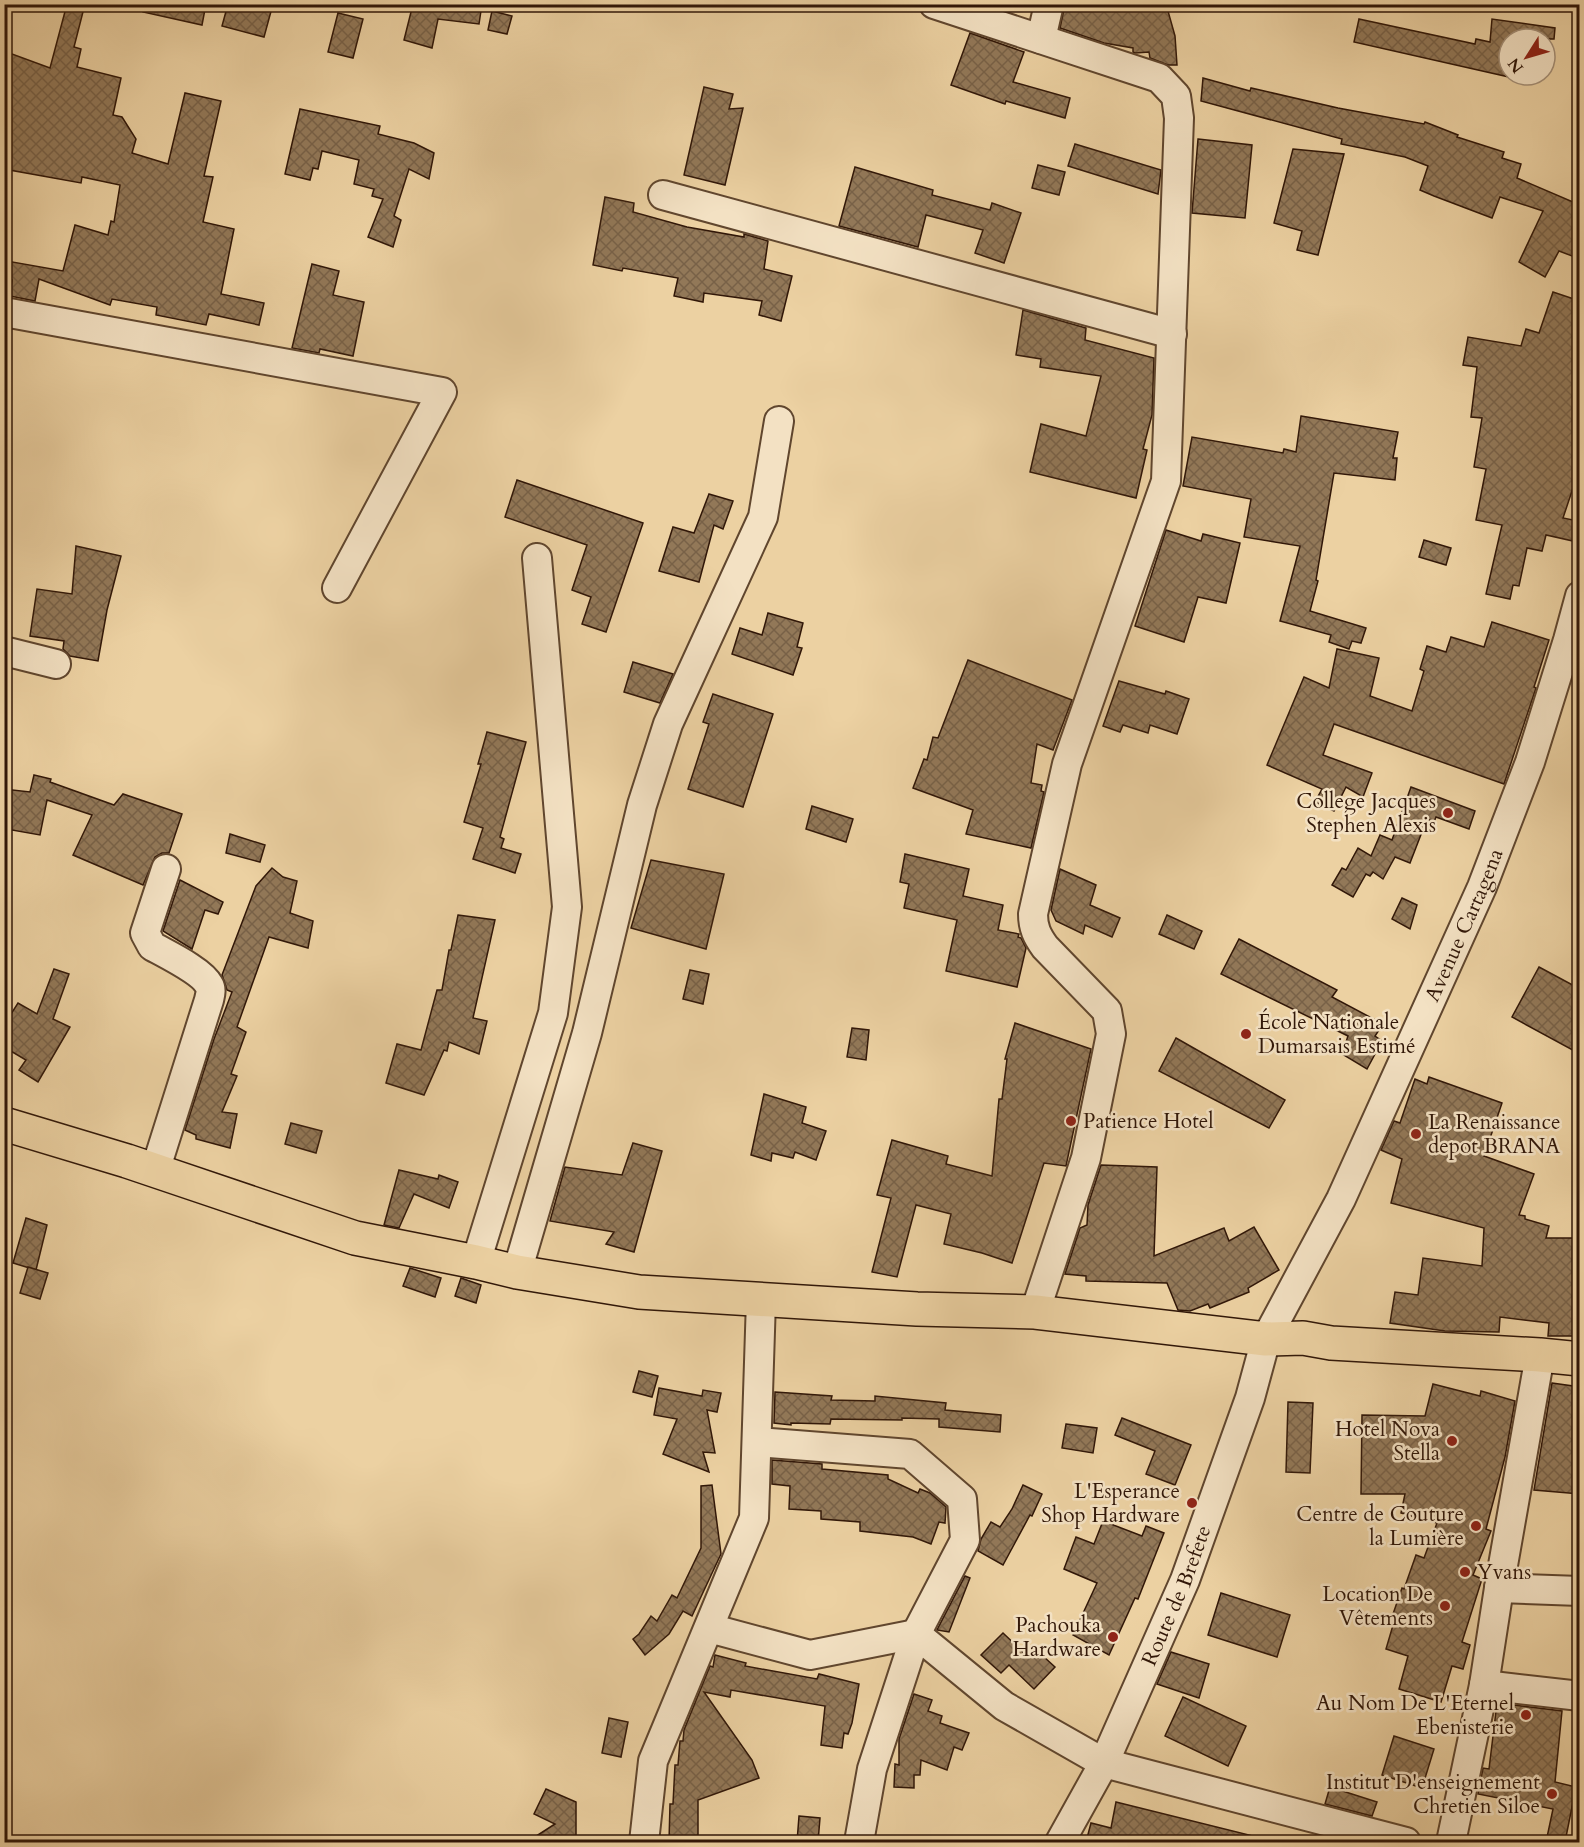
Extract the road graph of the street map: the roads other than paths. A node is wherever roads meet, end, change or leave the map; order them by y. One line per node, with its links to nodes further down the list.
1 (934, 4): 3 (street)
2 (1050, 4): 3 (street)
3 (1041, 39): 6 (street)
4 (663, 195): 6 (street)
5 (4, 312): 9 (street)
6 (1172, 334): 19 (street)
7 (779, 421): 17 (street)
8 (537, 558): 16 (street)
9 (337, 588)
10 (1580, 596): 20 (street, Avenue Cartagena)
11 (4, 651): 12 (street)
12 (56, 664)
13 (166, 869): 15 (street)
14 (4, 1124): 15 (main road)
15 (155, 1171): 16 (main road)
16 (476, 1262): 17 (main road)
17 (517, 1272): 18 (main road)
18 (761, 1300): 19 (main road); 23 (street)
19 (1035, 1312): 20 (main road)
20 (1266, 1339): 21 (main road); 30 (street, Route de Brefete)
21 (1540, 1355): 22 (main road); 24 (street)
22 (1580, 1359)
23 (757, 1442): 26 (street); 27 (street)
24 (1499, 1588): 25 (street); 28 (street)
25 (1580, 1591)
26 (709, 1628): 27 (street); 31 (street)
27 (916, 1634): 30 (street); 32 (street)
28 (1484, 1685): 29 (street); 35 (street)
29 (1580, 1696)
30 (1104, 1763): 33 (street, Route de Brefete); 34 (street)
31 (644, 1842)
32 (859, 1842)
33 (1060, 1842)
34 (1406, 1842)
35 (1451, 1842)

